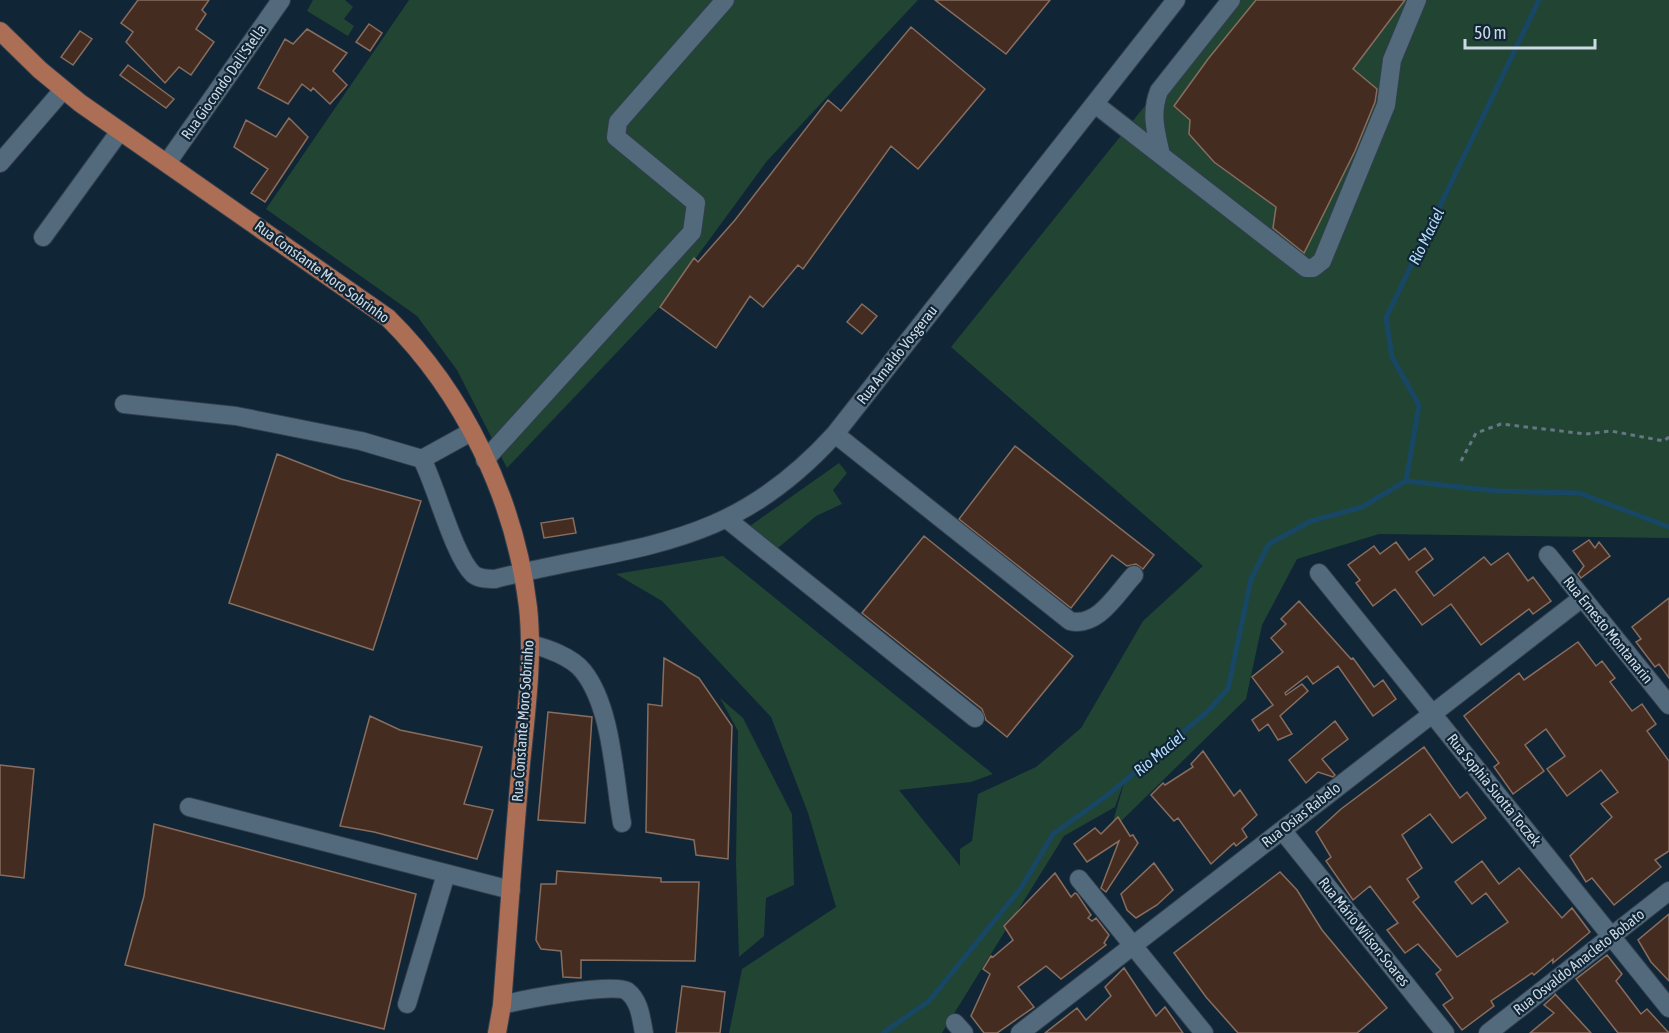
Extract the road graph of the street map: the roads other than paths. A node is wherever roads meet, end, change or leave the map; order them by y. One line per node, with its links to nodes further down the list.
1 (281, 0): 12 (street, Rua Giocondo Dall'Stella)
2 (725, 0): 18 (street)
3 (1176, 0): 8 (street, Rua Arnaldo Vosgerau)
4 (1231, 0): 10 (street)
5 (1418, 0): 10 (street)
6 (0, 31): 7 (main road, Rua Constante Moro Sobrinho)
7 (63, 90): 9 (main road, Rua Constante Moro Sobrinho); 11 (street)
8 (1095, 104): 10 (street); 16 (street, Rua Arnaldo Vosgerau)
9 (120, 131): 12 (main road, Rua Constante Moro Sobrinho); 13 (street)
10 (1161, 155)
11 (0, 163)
12 (167, 163): 15 (main road, Rua Constante Moro Sobrinho)
13 (43, 237)
14 (124, 404): 17 (street)
15 (471, 432): 17 (street); 18 (main road, Rua Constante Moro Sobrinho)
16 (835, 434): 19 (street, Rua Arnaldo Vosgerau); 23 (street)
17 (422, 459): 21 (street, Rua Arnaldo Vosgerau)
18 (485, 460): 21 (main road, Rua Constante Moro Sobrinho)
19 (728, 520): 21 (street, Rua Arnaldo Vosgerau); 28 (street)
20 (1548, 555): 24 (street, Rua Ernesto Montanarin)
21 (523, 572): 25 (main road, Rua Constante Moro Sobrinho)
22 (1319, 573): 27 (street, Rua Sophia Suotta Toczek)
23 (1134, 575)
24 (1582, 597): 26 (street, Rua Ernesto Montanarin); 27 (street, Rua Osias Rabelo)
25 (530, 644): 30 (street); 34 (main road, Rua Constante Moro Sobrinho)
26 (1669, 705)
27 (1432, 714): 31 (street, Rua Osias Rabelo); 36 (street, Rua Sophia Suotta Toczek)
28 (975, 718)
29 (189, 807): 32 (street)
30 (622, 823)
31 (1282, 830): 37 (street, Rua Osias Rabelo); 45 (street, Rua Mário Wilson Soares)
32 (446, 874): 34 (street); 38 (street)
33 (1079, 879): 37 (street)
34 (511, 890): 39 (main road, Rua Constante Moro Sobrinho)
35 (1669, 891): 36 (street, Rua Osvaldo Anacleto Bobato)
36 (1611, 936): 40 (street, Rua Sophia Suotta Toczek); 46 (street, Rua Osvaldo Anacleto Bobato)
37 (1133, 946): 43 (street, Rua Osias Rabelo); 44 (street)
38 (407, 1004)
39 (502, 1005): 41 (main road, Rua Constante Moro Sobrinho); 42 (street)
40 (1669, 1008)
41 (497, 1033)
42 (644, 1033)
43 (1020, 1033)
44 (1204, 1033)
45 (1445, 1033)
46 (1488, 1033)

